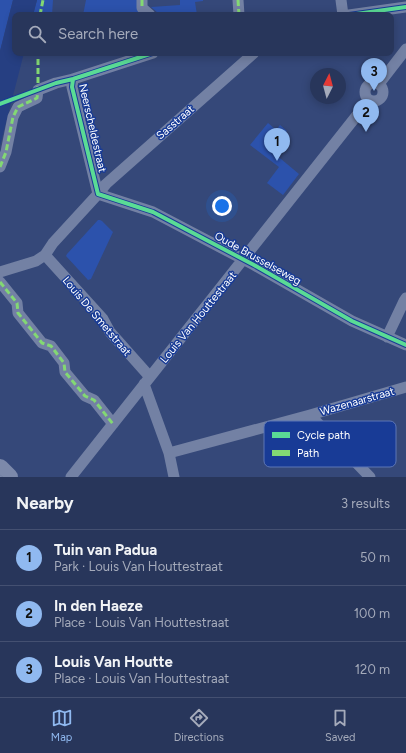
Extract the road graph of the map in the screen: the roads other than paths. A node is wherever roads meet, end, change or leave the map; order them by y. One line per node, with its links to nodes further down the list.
1 (142, 0): 5 (street)
2 (238, 0): 6 (street)
3 (342, 0): 7 (street)
4 (406, 7): 8 (street)
5 (147, 12)
6 (240, 12)
7 (343, 12)
8 (370, 12)
9 (406, 49): 16 (street, Louis Van Houttestraat)
10 (144, 56): 12 (street, Neerscheldestraat)
11 (251, 56): 14 (street, Sasstraat)
12 (73, 79): 13 (street); 14 (street, Neerscheldestraat)
13 (0, 168)
14 (98, 194): 15 (street, Sasstraat); 16 (street, Oude Brusselseweg)
15 (45, 256): 17 (street); 22 (street, Louis De Smetstraat)
16 (243, 260): 20 (street, Oude Brusselseweg); 22 (street, Louis Van Houttestraat)
17 (0, 272)
18 (0, 282): 27 (street)
19 (406, 298): 20 (street)
20 (387, 337): 21 (street, Oude Brusselseweg)
21 (406, 345)
22 (147, 381): 27 (street, Louis Van Houttestraat); 29 (street, Louis De Smetstraat)
23 (406, 387): 24 (street, Wazenaarstraat)
24 (310, 415): 25 (street, Wazenaarstraat); 26 (street)
25 (288, 421)
26 (316, 421)
27 (113, 424): 33 (street, Louis Van Houttestraat)
28 (264, 427): 29 (street, Wazenaarstraat)
29 (168, 453): 34 (street, Louis De Smetstraat)
30 (360, 467): 35 (street)
31 (0, 468): 32 (main road)
32 (9, 477)
33 (71, 477)
34 (174, 477)
35 (370, 477)

